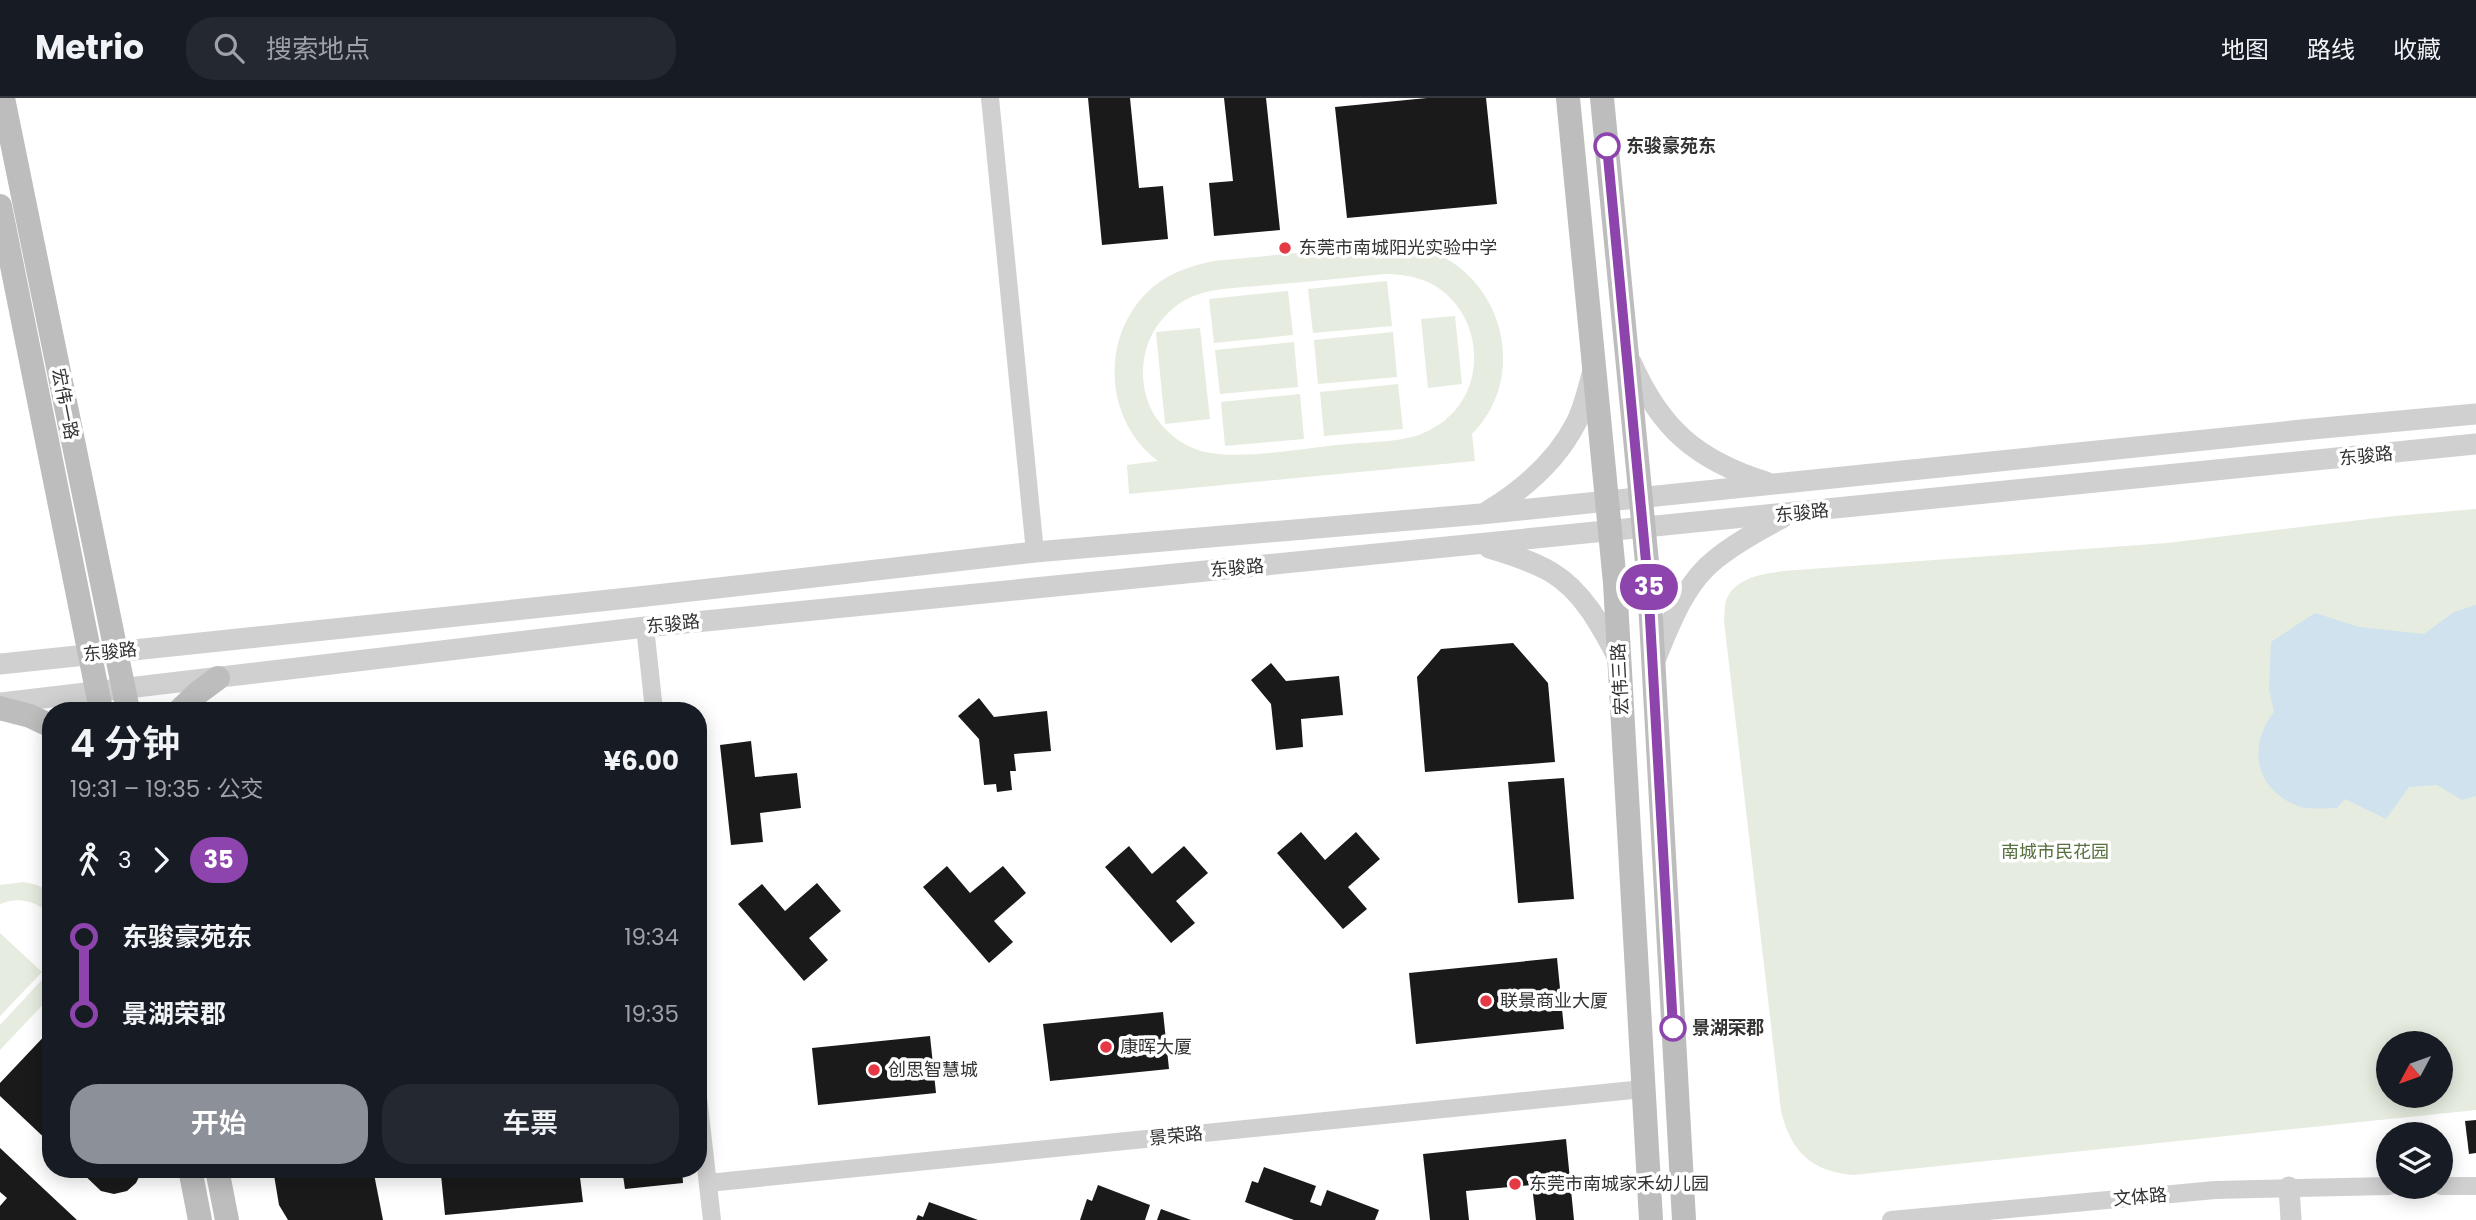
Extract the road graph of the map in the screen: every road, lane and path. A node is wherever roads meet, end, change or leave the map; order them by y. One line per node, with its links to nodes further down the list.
1 (3, 98): 20 (main road, 宏伟一路)
2 (990, 98): 18 (street)
3 (1569, 98): 7 (main road, 宏伟三路)
4 (1602, 98): 6 (main road, 宏伟三路)
5 (0, 206): 21 (main road, 宏伟一路)
6 (1627, 354): 10 (street); 11 (main road, 宏伟三路)
7 (1594, 369): 12 (main road, 宏伟三路); 13 (street)
8 (2476, 414): 10 (street, 东骏路)
9 (2476, 444): 14 (street, 东骏路)
10 (1774, 484): 11 (street, 东骏路)
11 (1641, 498): 12 (street, 东骏路); 15 (main road, 宏伟三路)
12 (1606, 502): 13 (street, 东骏路); 16 (main road, 宏伟三路)
13 (1481, 514): 18 (street, 东骏路)
14 (1789, 514): 15 (street, 东骏路); 24 (street)
15 (1644, 528): 16 (street, 东骏路); 24 (main road, 宏伟三路)
16 (1610, 531): 17 (street, 东骏路); 22 (main road, 宏伟三路)
17 (1480, 545): 19 (street, 东骏路); 22 (street)
18 (1035, 552): 20 (street, 东骏路)
19 (645, 627): 25 (street, 东骏路); 30 (street)
20 (116, 651): 21 (street, 东骏路); 26 (main road, 宏伟一路)
21 (90, 654): 23 (street, 东骏路); 27 (main road, 宏伟一路)
22 (1619, 660): 34 (main road, 宏伟三路)
23 (0, 664)
24 (1653, 667): 47 (main road, 宏伟三路)
25 (218, 678): 26 (street, 东骏路); 29 (main road)
26 (126, 699): 27 (street, 东骏路)
27 (99, 701): 28 (street, 东骏路)
28 (74, 702)
29 (188, 702)
30 (653, 702)
31 (42, 703): 32 (street, 东骏路)
32 (0, 705): 33 (main road)
33 (42, 722)
34 (1643, 1089): 38 (street, 景荣路); 46 (main road, 宏伟三路)
35 (707, 1174): 38 (street)
36 (192, 1178): 43 (main road)
37 (219, 1178): 44 (main road)
38 (708, 1183): 45 (street)
39 (2376, 1186): 42 (street, 文体路)
40 (2453, 1186): 41 (street)
41 (2476, 1186)
42 (2289, 1187): 48 (street, 文体路); 49 (street)
43 (200, 1220)
44 (227, 1220)
45 (712, 1220)
46 (1651, 1220)
47 (1684, 1220)
48 (1891, 1220)
49 (2291, 1220)

